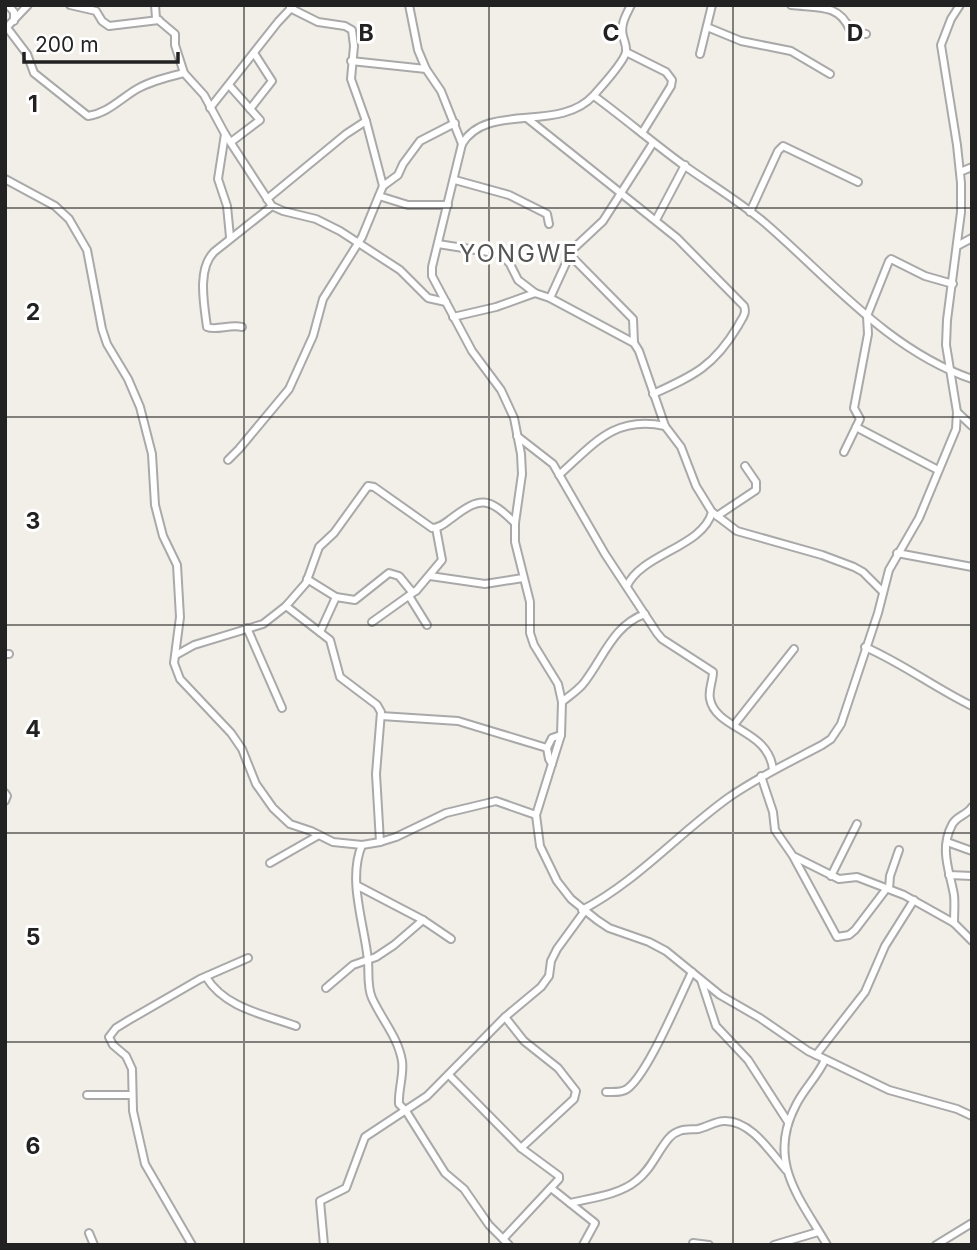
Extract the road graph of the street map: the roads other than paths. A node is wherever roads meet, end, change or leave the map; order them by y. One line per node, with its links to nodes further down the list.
1 (8, 5): 13 (street)
2 (28, 5): 13 (street)
3 (70, 5): 12 (street)
4 (155, 5): 12 (street)
5 (281, 5): 11 (street)
6 (409, 5): 21 (street)
7 (631, 5): 18 (street)
8 (712, 5): 15 (street)
9 (791, 5): 16 (street)
10 (960, 5): 38 (street)
11 (291, 8): 17 (street); 20 (street)
12 (159, 20): 22 (street)
13 (14, 21): 14 (street)
14 (6, 26): 22 (street)
15 (707, 27): 19 (street); 23 (street)
16 (866, 34)
17 (254, 52): 24 (street); 27 (street)
18 (626, 52): 25 (street); 31 (street)
19 (699, 54)
20 (351, 61): 21 (street); 29 (street)
21 (426, 69): 30 (street)
22 (184, 73): 26 (street)
23 (830, 74)
24 (229, 85): 26 (street); 27 (street)
25 (594, 96): 28 (street); 31 (street)
26 (210, 108): 32 (street)
27 (250, 109): 33 (street)
28 (528, 119): 35 (street); 43 (street)
29 (366, 121): 42 (street); 45 (street)
30 (455, 123): 35 (street); 42 (street)
31 (642, 133): 34 (street)
32 (225, 134): 33 (street); 51 (street)
33 (231, 142): 45 (street)
34 (653, 143): 36 (street); 43 (street)
35 (462, 144): 40 (street)
36 (685, 165): 48 (street); 49 (street)
37 (972, 166): 38 (street)
38 (960, 172): 55 (street)
39 (5, 179): 98 (street)
40 (455, 180): 46 (street); 50 (street)
41 (858, 182): 48 (street)
42 (383, 186): 44 (street)
43 (622, 193): 49 (street); 56 (street)
44 (380, 196): 46 (street); 53 (street)
45 (267, 199): 47 (street)
46 (448, 205): 54 (street)
47 (272, 206): 51 (street); 53 (street)
48 (750, 212): 61 (street)
49 (656, 220): 67 (street)
50 (549, 225)
51 (230, 237): 63 (street)
52 (972, 238): 55 (street)
53 (358, 243): 60 (street); 74 (street)
54 (438, 244): 58 (street); 60 (street)
55 (957, 246): 57 (street)
56 (569, 254): 59 (street); 64 (street)
57 (953, 284): 61 (street); 65 (street)
58 (535, 293): 59 (street); 62 (street)
59 (550, 298): 64 (street)
60 (446, 302): 62 (street)
61 (867, 316): 65 (street); 71 (street)
62 (453, 317): 72 (street)
63 (242, 327)
64 (634, 343): 67 (street)
65 (950, 372): 66 (street); 68 (street)
66 (972, 379)
67 (653, 394): 69 (street)
68 (957, 412): 70 (street); 76 (street)
69 (665, 426): 77 (street); 78 (street)
70 (972, 426)
71 (856, 427): 73 (street); 76 (street)
72 (517, 436): 77 (street); 79 (street)
73 (844, 452)
74 (228, 460)
75 (745, 466): 78 (street)
76 (938, 470): 81 (street)
77 (559, 475): 86 (street)
78 (714, 514): 86 (street); 87 (street)
79 (514, 523): 80 (street); 84 (street)
80 (436, 528): 83 (street); 85 (street)
81 (897, 553): 82 (street); 87 (street)
82 (972, 567)
83 (430, 576): 84 (street); 88 (street)
84 (523, 578): 99 (street)
85 (307, 579): 89 (street); 90 (street)
86 (627, 586): 91 (street)
87 (883, 591): 96 (street)
88 (411, 594): 89 (street); 92 (street); 93 (street)
89 (336, 597): 95 (street)
90 (286, 606): 94 (street); 95 (street)
91 (645, 614): 99 (street); 103 (street)
92 (372, 622)
93 (427, 625)
94 (247, 628): 98 (street); 101 (street)
95 (320, 632): 102 (street)
96 (865, 647): 100 (street); 107 (street)
97 (793, 649): 103 (street)
98 (176, 655): 114 (street)
99 (562, 702): 104 (street)
100 (972, 706)
101 (282, 708)
102 (381, 716): 105 (street); 115 (street)
103 (734, 725): 107 (street)
104 (561, 735): 105 (street); 106 (street)
105 (547, 748): 106 (street)
106 (552, 764): 112 (street)
107 (773, 769): 108 (street)
108 (761, 776): 120 (street); 128 (street)
109 (5, 793): 110 (street)
110 (5, 801)
111 (972, 807): 116 (street)
112 (536, 815): 115 (street); 128 (street)
113 (857, 824): 123 (street)
114 (319, 835): 117 (street); 121 (street)
115 (380, 842): 117 (street)
116 (947, 842): 119 (street); 122 (street)
117 (362, 845): 125 (street)
118 (899, 850): 126 (street)
119 (972, 851)
120 (793, 856): 123 (street); 126 (street)
121 (270, 863)
122 (948, 875): 124 (street); 130 (street)
123 (831, 876): 126 (street)
124 (972, 877)
125 (358, 886): 129 (street); 134 (street)
126 (888, 889): 127 (street)
127 (914, 900): 130 (street); 141 (street)
128 (583, 911): 135 (street); 139 (street)
129 (423, 920): 131 (street); 134 (street)
130 (954, 923): 132 (street)
131 (451, 939)
132 (972, 941)
133 (248, 958): 136 (street)
134 (368, 959): 138 (street); 147 (street)
135 (692, 972): 137 (street); 144 (street)
136 (206, 977): 140 (street); 146 (street)
137 (701, 979): 141 (street); 149 (street)
138 (326, 988)
139 (505, 1017): 143 (street); 150 (street)
140 (296, 1026)
141 (816, 1055): 142 (street)
142 (825, 1060): 148 (street); 149 (street)
143 (449, 1075): 147 (street); 150 (street)
144 (606, 1092)
145 (87, 1095): 146 (street)
146 (132, 1095): 160 (street)
147 (407, 1111): 157 (street); 161 (street)
148 (972, 1116)
149 (788, 1122): 151 (street)
150 (521, 1148): 152 (street)
151 (786, 1170): 153 (street); 155 (street)
152 (551, 1188): 153 (street); 157 (street)
153 (570, 1203): 163 (street)
154 (972, 1223): 167 (street)
155 (818, 1232): 165 (street); 166 (street)
156 (89, 1233): 159 (street)
157 (503, 1239): 162 (street)
158 (693, 1243): 164 (street)
159 (94, 1245)
160 (192, 1245)
161 (324, 1245)
162 (509, 1245)
163 (583, 1245)
164 (709, 1245)
165 (774, 1245)
166 (827, 1245)
167 (936, 1245)

